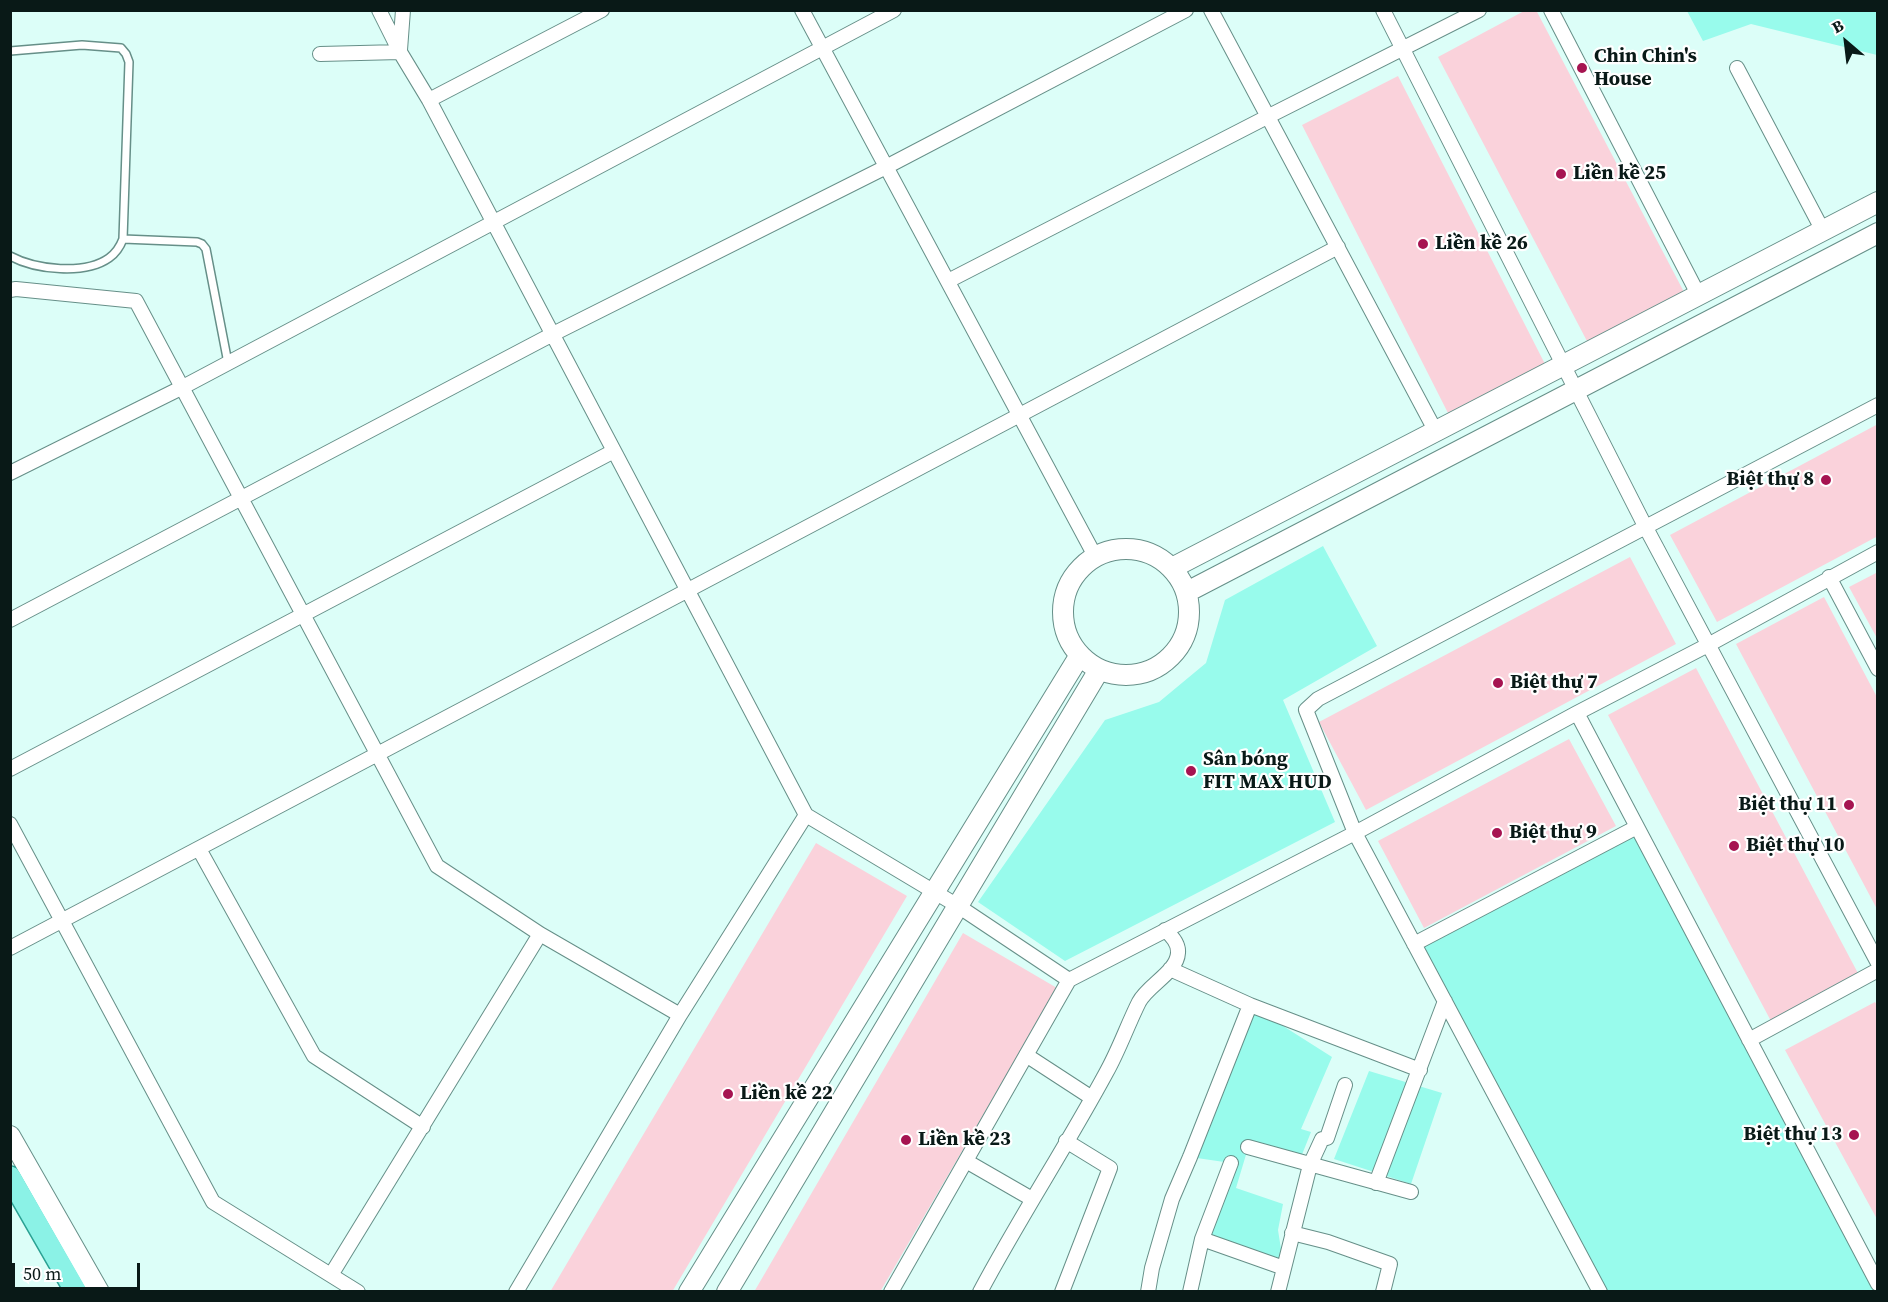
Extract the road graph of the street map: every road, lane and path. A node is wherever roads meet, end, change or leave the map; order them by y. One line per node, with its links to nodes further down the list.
1 (378, 10): 14 (street)
2 (403, 10): 14 (street)
3 (602, 10): 17 (street)
4 (802, 10): 11 (street)
5 (894, 10): 11 (street)
6 (1186, 10): 19 (street)
7 (1211, 10): 18 (street)
8 (1383, 10): 12 (street)
9 (1479, 10): 12 (street)
10 (1551, 10): 29 (street)
11 (823, 49): 19 (street); 21 (street)
12 (1403, 49): 18 (street); 32 (street)
13 (10, 51): 24 (lane)
14 (400, 52): 15 (street); 17 (street)
15 (320, 54)
16 (1737, 68): 22 (street)
17 (429, 100): 21 (street)
18 (1269, 116): 25 (street); 27 (street)
19 (886, 167): 27 (street); 30 (street)
20 (1878, 202): 22 (main road)
21 (494, 223): 30 (street); 31 (street)
22 (1822, 231): 29 (main road)
23 (1878, 233): 34 (main road)
24 (123, 239): 26 (lane); 31 (lane)
25 (1338, 247): 36 (street); 37 (street)
26 (10, 256)
27 (948, 281): 36 (street)
28 (10, 290): 33 (street)
29 (1699, 296): 32 (main road)
30 (553, 334): 38 (street); 40 (street)
31 (228, 363): 33 (street)
32 (1563, 365): 34 (street); 37 (main road)
33 (181, 388): 39 (street); 40 (street)
34 (1576, 390): 41 (street); 47 (main road)
35 (1878, 405): 41 (street)
36 (1020, 414): 43 (street); 46 (street)
37 (1435, 430): 44 (main road)
38 (614, 451): 46 (street); 48 (street)
39 (10, 473)
40 (241, 499): 48 (street); 49 (street)
41 (1645, 526): 50 (street); 60 (street)
42 (1878, 552): 45 (street)
43 (1095, 556): 44 (main road); 51 (main road)
44 (1172, 568): 47 (main road)
45 (1829, 577): 50 (street); 52 (street)
46 (687, 590): 55 (street); 57 (street)
47 (1187, 592): 53 (main road)
48 (303, 615): 55 (street); 56 (street)
49 (10, 620)
50 (1708, 645): 54 (street); 69 (street)
51 (1080, 655): 53 (main road); 62 (main road)
52 (1878, 669)
53 (1100, 670): 63 (main road)
54 (1577, 713): 59 (street); 60 (street)
55 (378, 754): 61 (street); 66 (street)
56 (10, 769)
57 (806, 815): 62 (street); 75 (street)
58 (10, 824): 64 (street)
59 (1637, 827): 67 (street); 76 (street)
60 (1355, 833): 65 (street); 67 (street)
61 (199, 849): 64 (street); 81 (street)
62 (936, 892): 63 (street); 101 (main road)
63 (958, 906): 72 (street); 102 (main road)
64 (62, 921): 68 (street); 95 (street)
65 (1166, 930): 70 (street); 72 (street)
66 (540, 934): 75 (street); 81 (street)
67 (1414, 944): 73 (street)
68 (10, 948)
69 (1878, 963)
70 (1170, 969): 74 (street); 80 (street)
71 (1878, 970): 76 (street)
72 (1069, 980): 77 (street)
73 (1445, 1001): 78 (street); 110 (street)
74 (1250, 1005): 78 (street); 106 (street)
75 (680, 1015): 100 (street)
76 (1749, 1040): 96 (street)
77 (1026, 1055): 80 (street); 85 (street)
78 (1419, 1070): 89 (street)
79 (1345, 1085): 87 (street)
80 (1092, 1098): 83 (street)
81 (423, 1127): 95 (street)
82 (10, 1136): 98 (main road)
83 (1066, 1141): 91 (street); 105 (street)
84 (1248, 1148): 87 (street)
85 (966, 1161): 91 (street); 103 (street)
86 (1231, 1163): 93 (street)
87 (1310, 1165): 89 (street); 92 (street)
88 (10, 1177): 97 (main road)
89 (1376, 1183): 90 (street)
90 (1411, 1192)
91 (1032, 1199): 104 (street)
92 (1292, 1233): 94 (street); 109 (street)
93 (1202, 1239): 94 (street); 107 (street)
94 (1284, 1268): 108 (street)
95 (331, 1275): 99 (street)
96 (1878, 1284)
97 (76, 1292)
98 (99, 1292)
99 (358, 1292)
100 (516, 1292)
101 (689, 1292)
102 (727, 1292)
103 (891, 1292)
104 (980, 1292)
105 (1062, 1292)
106 (1148, 1292)
107 (1190, 1292)
108 (1278, 1292)
109 (1383, 1292)
110 (1600, 1292)

